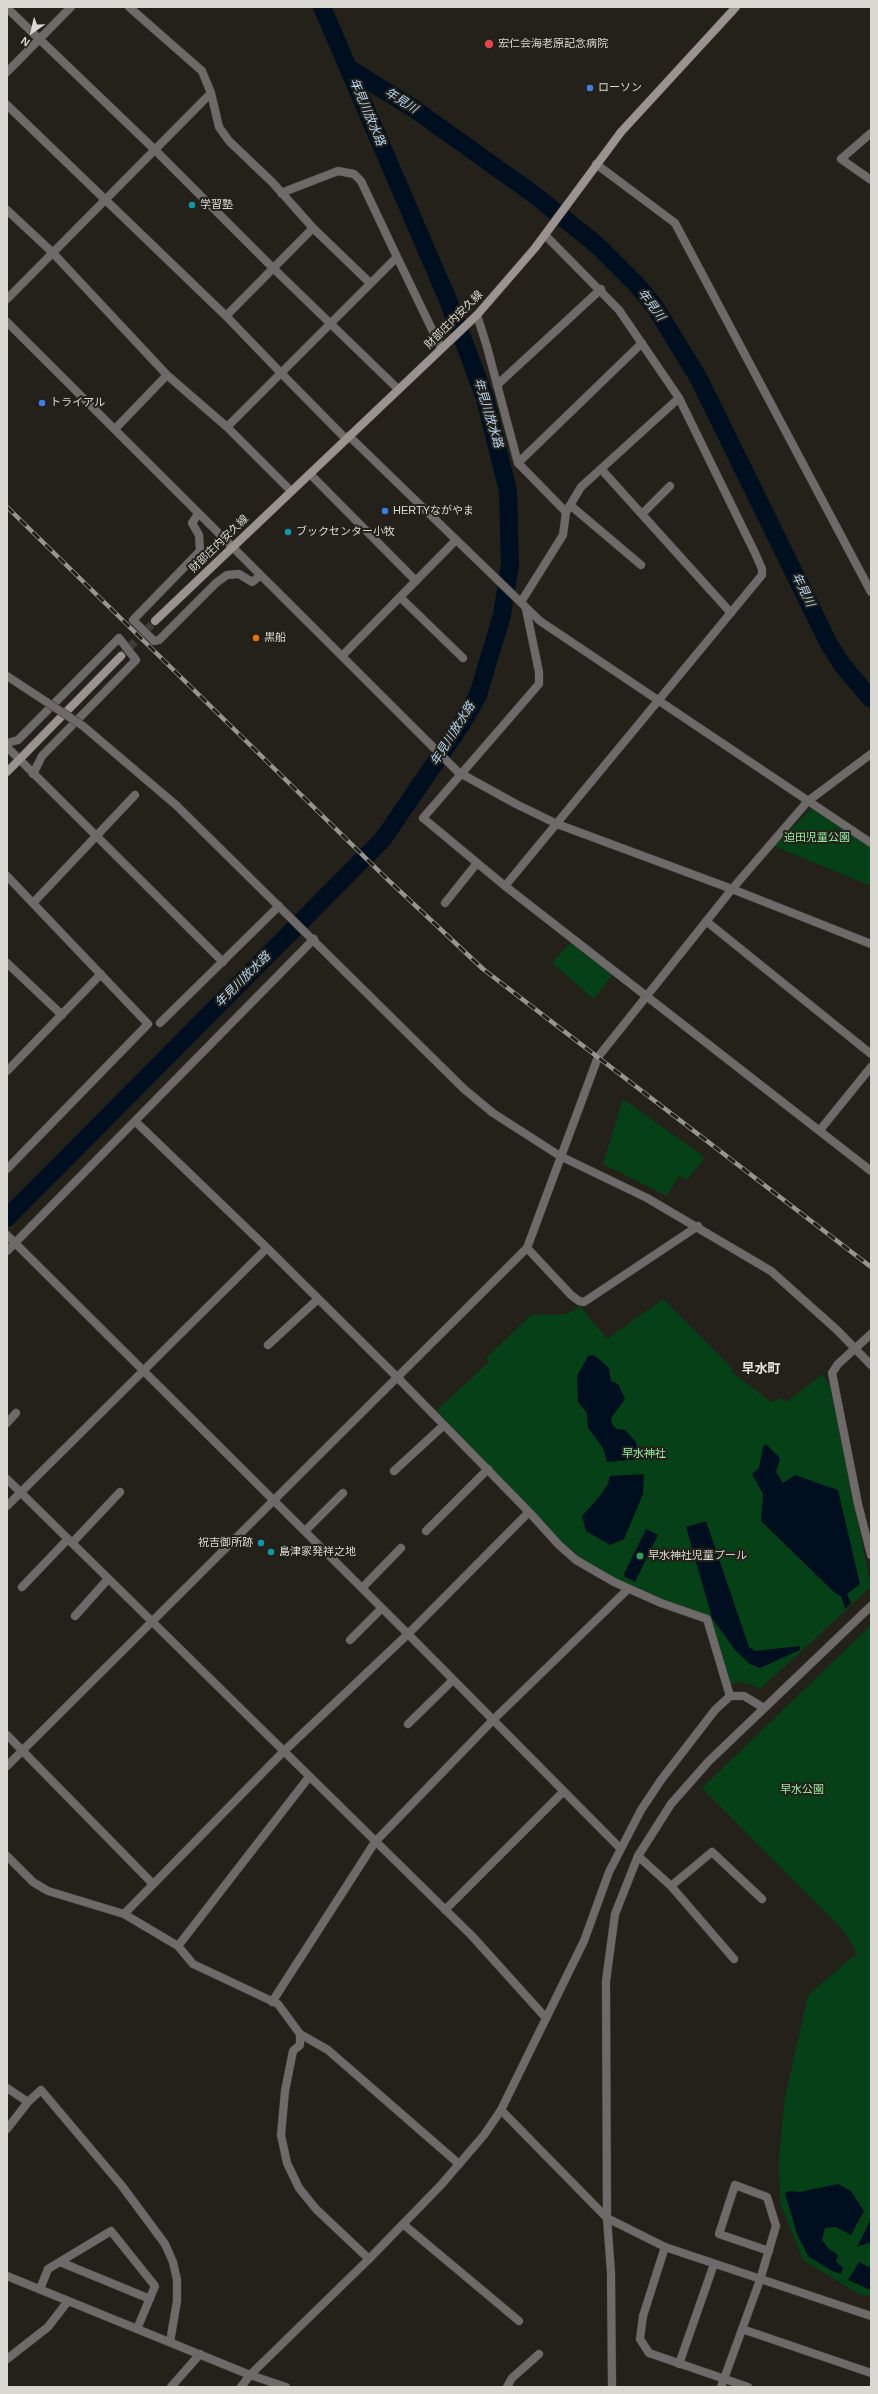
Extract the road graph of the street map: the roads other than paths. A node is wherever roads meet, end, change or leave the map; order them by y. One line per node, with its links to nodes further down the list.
1 (71, 7): 5 (street)
2 (129, 7): 7 (street)
3 (736, 7): 11 (main road, 財部庄内安久線)
4 (7, 8): 5 (street)
5 (38, 40): 6 (street); 10 (street)
6 (7, 72)
7 (211, 93): 10 (street); 13 (street)
8 (7, 105): 14 (street)
9 (871, 133): 12 (street)
10 (154, 149): 14 (street); 20 (street)
11 (596, 164): 17 (main road, 財部庄内安久線); 51 (street)
12 (871, 180)
13 (282, 193): 16 (street); 19 (street)
14 (106, 198): 18 (street); 24 (street)
15 (7, 210): 18 (street)
16 (313, 228): 20 (street); 21 (street)
17 (547, 231): 22 (street); 25 (main road, 財部庄内安久線)
18 (52, 252): 23 (street); 31 (street)
19 (397, 257): 21 (street); 29 (street)
20 (273, 268): 24 (street); 27 (street)
21 (370, 283): 27 (street)
22 (601, 289): 28 (street); 32 (street)
23 (7, 299)
24 (226, 316): 30 (street)
25 (474, 318): 29 (main road, 財部庄内安久線); 32 (street)
26 (7, 322): 36 (street)
27 (330, 323): 30 (street); 33 (street)
28 (642, 343): 34 (street); 38 (street)
29 (443, 347): 33 (main road, 財部庄内安久線)
30 (281, 374): 35 (street); 37 (street)
31 (167, 375): 35 (street); 36 (street)
32 (497, 385): 38 (street)
33 (398, 389): 37 (main road, 財部庄内安久線)
34 (678, 398): 39 (street); 55 (street)
35 (227, 427): 42 (street)
36 (115, 429): 44 (street)
37 (348, 437): 40 (main road, 財部庄内安久線); 46 (street)
38 (518, 463): 43 (street)
39 (601, 469): 43 (street); 45 (street)
40 (310, 474): 42 (main road, 財部庄内安久線); 50 (street)
41 (670, 486): 45 (street)
42 (291, 491): 47 (main road, 財部庄内安久線)
43 (568, 508): 48 (street); 53 (street)
44 (198, 514): 47 (street); 49 (street)
45 (642, 514): 55 (street)
46 (456, 540): 50 (street); 53 (street)
47 (231, 547): 49 (street); 56 (main road, 財部庄内安久線)
48 (641, 565)
49 (260, 576): 58 (street)
50 (416, 581): 52 (street)
51 (871, 592)
52 (400, 597): 58 (street); 59 (street)
53 (521, 602): 54 (street)
54 (526, 610): 61 (street); 67 (street)
55 (731, 613): 61 (street)
56 (155, 621)
57 (121, 656): 65 (main road)
58 (342, 656): 67 (street)
59 (463, 658)
60 (7, 676): 80 (street, bridge)
61 (660, 700): 70 (street); 71 (street)
62 (7, 743): 68 (street)
63 (7, 747): 65 (street)
64 (871, 754): 70 (street)
65 (20, 760): 66 (main road); 68 (street)
66 (7, 772)
67 (461, 773): 71 (street); 74 (street)
68 (33, 774): 72 (street)
69 (135, 794): 72 (street)
70 (808, 801): 73 (street); 77 (street)
71 (557, 824): 76 (street); 77 (street)
72 (96, 837): 79 (street); 84 (street)
73 (871, 843)
74 (477, 863): 76 (street); 78 (street)
75 (8, 879): 79 (street)
76 (505, 886): 87 (street)
77 (732, 889): 81 (street); 83 (street)
78 (445, 902)
79 (32, 903): 86 (street)
80 (282, 909): 82 (street); 84 (street)
81 (706, 922): 87 (street); 90 (street)
82 (314, 940): 93 (street); 95 (street)
83 (871, 944)
84 (223, 962): 89 (street)
85 (8, 966): 88 (street)
86 (101, 974): 88 (street); 96 (street)
87 (647, 996): 94 (street); 95 (street)
88 (62, 1015): 92 (street)
89 (160, 1023)
90 (871, 1054)
91 (871, 1067): 94 (street)
92 (7, 1071)
93 (136, 1122): 100 (street); 101 (street)
94 (820, 1130): 97 (street)
95 (560, 1156): 98 (street); 102 (street)
96 (7, 1169)
97 (871, 1171)
98 (698, 1226): 102 (street); 107 (street)
99 (7, 1235): 100 (street)
100 (15, 1243): 103 (street); 109 (street)
101 (267, 1248): 104 (street); 109 (street)
102 (527, 1248): 110 (street)
103 (7, 1251)
104 (318, 1299): 106 (street); 110 (street)
105 (871, 1334): 107 (street)
106 (268, 1344)
107 (855, 1348): 108 (street); 127 (street)
108 (871, 1365)
109 (143, 1370): 117 (street); 120 (street)
110 (396, 1376): 113 (street); 120 (street)
111 (16, 1413): 112 (street)
112 (7, 1423)
113 (444, 1425): 114 (street); 115 (street)
114 (488, 1469): 122 (street); 124 (street)
115 (394, 1471)
116 (7, 1479): 117 (street)
117 (21, 1492): 121 (street); 125 (street)
118 (120, 1492): 125 (street)
119 (343, 1493): 123 (street)
120 (273, 1500): 123 (street); 135 (street)
121 (7, 1506)
122 (529, 1512): 131 (street); 136 (street)
123 (305, 1531): 130 (street)
124 (426, 1531)
125 (70, 1541): 128 (street); 129 (street)
126 (401, 1548): 130 (street)
127 (871, 1554)
128 (108, 1579): 134 (street); 135 (street)
129 (22, 1587)
130 (362, 1588): 133 (street)
131 (628, 1589): 139 (street); 141 (street)
132 (871, 1606): 140 (street)
133 (382, 1608): 136 (street); 137 (street)
134 (75, 1616)
135 (150, 1621): 144 (street); 145 (street)
136 (408, 1634): 138 (street); 145 (street)
137 (350, 1640)
138 (454, 1680): 141 (street); 142 (street)
139 (730, 1696): 140 (street); 150 (street)
140 (764, 1708): 152 (street)
141 (493, 1720): 148 (street); 149 (street)
142 (408, 1724)
143 (7, 1735): 144 (street)
144 (22, 1750): 146 (street); 153 (street)
145 (283, 1752): 147 (street); 153 (street)
146 (7, 1766)
147 (309, 1778): 149 (street); 158 (street)
148 (563, 1792): 150 (street); 156 (street)
149 (375, 1842): 156 (street); 160 (street)
150 (620, 1848): 161 (street)
151 (7, 1856): 157 (street)
152 (638, 1856): 154 (street); 168 (street)
153 (153, 1884): 157 (street)
154 (671, 1886): 155 (street); 159 (street)
155 (762, 1899)
156 (445, 1910): 161 (street)
157 (124, 1914): 158 (street)
158 (178, 1946): 160 (street)
159 (734, 1959)
160 (272, 2002): 162 (street)
161 (546, 2018): 165 (street)
162 (300, 2034): 167 (street); 172 (street)
163 (7, 2088): 164 (street)
164 (28, 2102): 166 (street); 184 (street)
165 (501, 2110): 167 (street); 168 (street)
166 (7, 2129)
167 (459, 2164): 169 (street)
168 (607, 2218): 170 (street); 196 (street)
169 (403, 2224): 172 (street); 181 (street)
170 (665, 2247): 174 (street); 188 (street)
171 (769, 2251): 171 (street); 176 (street)
172 (369, 2259): 190 (street)
173 (60, 2262): 177 (street); 178 (street); 178 (street)
174 (714, 2264): 176 (street); 188 (street)
175 (7, 2276): 177 (street)
176 (760, 2280): 180 (street); 183 (street)
177 (40, 2290): 179 (street)
178 (150, 2299): 182 (street)
179 (68, 2301): 182 (street); 187 (street)
180 (871, 2316)
181 (519, 2321)
182 (137, 2329): 184 (street)
183 (742, 2329): 189 (street); 191 (street)
184 (170, 2342): 185 (street)
185 (200, 2354): 190 (street); 192 (street)
186 (539, 2354): 195 (street)
187 (7, 2359)
188 (679, 2364): 191 (street)
189 (871, 2373)
190 (250, 2374): 193 (street); 194 (street)
191 (723, 2383): 197 (street)
192 (171, 2387)
193 (241, 2387)
194 (286, 2387)
195 (507, 2387)
196 (612, 2387)
197 (748, 2387)

